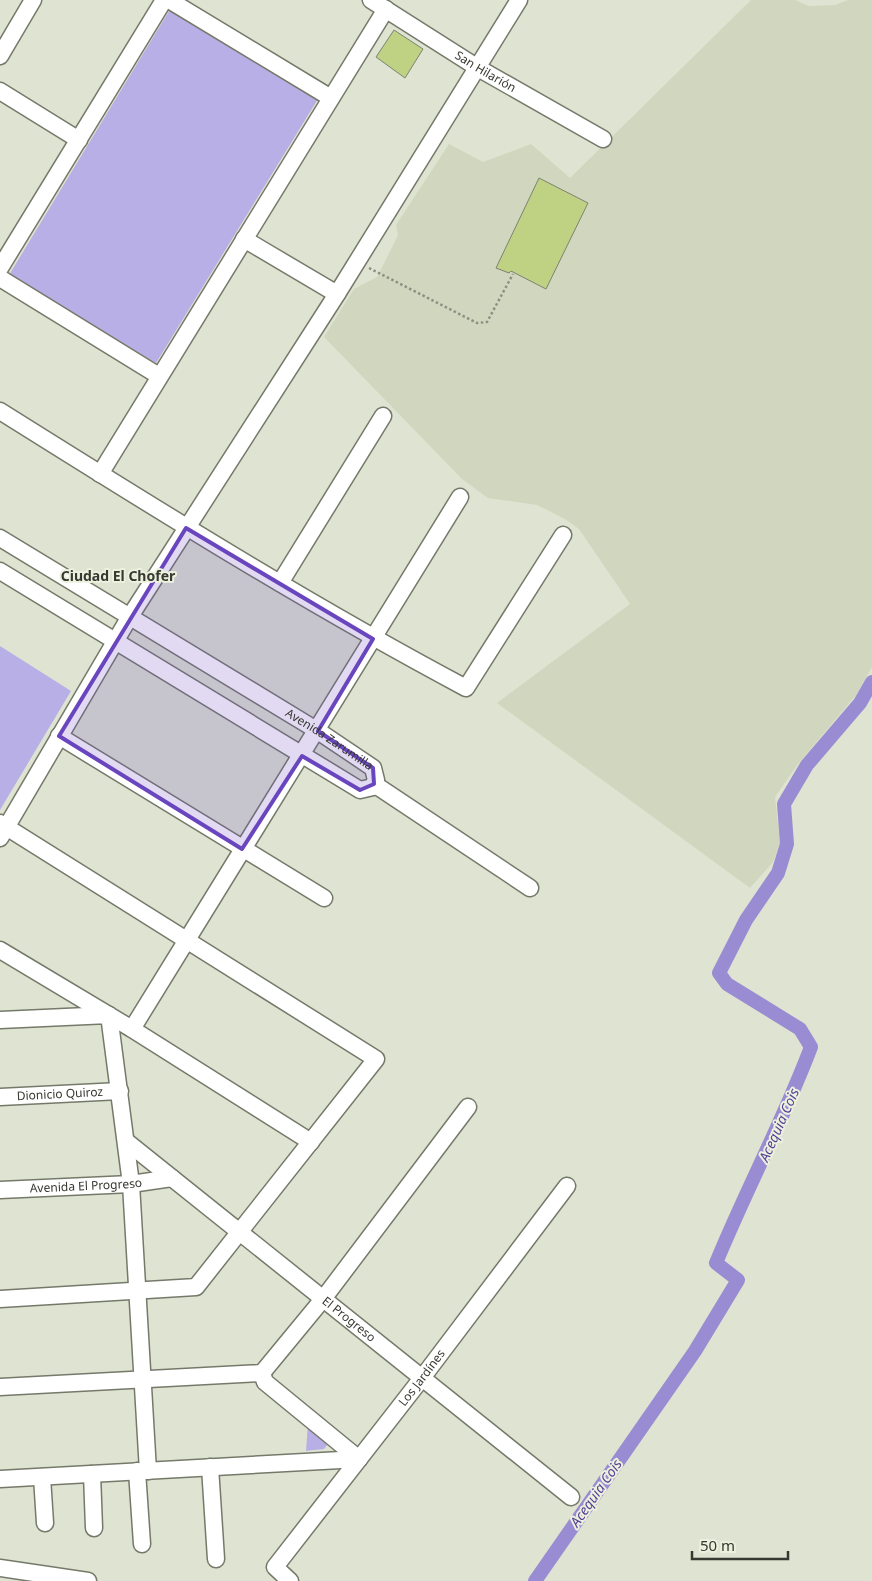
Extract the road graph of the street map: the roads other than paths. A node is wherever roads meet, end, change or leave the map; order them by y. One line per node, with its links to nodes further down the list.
1 (34, 0): 7 (street)
2 (164, 0): 12 (street)
3 (169, 0): 10 (street)
4 (371, 0): 6 (street, San Hilarión)
5 (519, 0): 8 (street)
6 (386, 9): 8 (street, San Hilarión); 10 (street)
7 (0, 56)
8 (478, 68): 11 (street, San Hilarión); 16 (street)
9 (0, 91): 12 (street)
10 (331, 98): 13 (street)
11 (603, 138)
12 (79, 140): 14 (street)
13 (244, 239): 16 (street); 17 (street)
14 (0, 268)
15 (0, 278): 17 (street)
16 (337, 294): 22 (street)
17 (159, 376): 20 (street)
18 (0, 411): 20 (street)
19 (383, 416): 26 (street)
20 (100, 474): 22 (street)
21 (460, 497): 28 (street)
22 (186, 528): 26 (street); 27 (street)
23 (563, 535): 28 (street)
24 (0, 538): 27 (street, Avenida Zarumilla)
25 (0, 570): 29 (street, Avenida Zarumilla)
26 (280, 584): 28 (street)
27 (129, 618): 29 (street); 30 (street, Avenida Zarumilla)
28 (373, 638): 30 (street)
29 (115, 641): 31 (street); 32 (street, Avenida Zarumilla)
30 (318, 731): 32 (street); 33 (street, Avenida Zarumilla)
31 (59, 736): 34 (street); 35 (street)
32 (302, 756): 33 (street, Avenida Zarumilla); 35 (street)
33 (374, 784): 36 (street)
34 (2, 829): 38 (street)
35 (242, 849): 37 (street); 38 (street)
36 (530, 888)
37 (324, 898)
38 (187, 940): 42 (street); 47 (street)
39 (0, 950): 40 (street)
40 (109, 1015): 41 (street); 42 (street); 43 (street)
41 (0, 1020)
42 (132, 1029): 47 (street)
43 (120, 1092): 44 (street, Dionicio Quiroz); 46 (street)
44 (0, 1097)
45 (468, 1107): 55 (street)
46 (127, 1142): 48 (street, El Progreso); 49 (street)
47 (311, 1142): 52 (street)
48 (172, 1178): 49 (street, Avenida El Progreso); 52 (street, El Progreso)
49 (131, 1184): 51 (street, Avenida El Progreso); 53 (street)
50 (567, 1186): 57 (street, Los Jardínes)
51 (0, 1190)
52 (239, 1232): 53 (street); 55 (street, El Progreso)
53 (137, 1291): 54 (street); 58 (street)
54 (0, 1299)
55 (324, 1299): 56 (street); 57 (street, El Progreso)
56 (262, 1373): 58 (street); 60 (street)
57 (422, 1378): 60 (street, Los Jardínes); 66 (street, El Progreso)
58 (142, 1379): 59 (street); 62 (street)
59 (0, 1387)
60 (359, 1459): 61 (street); 73 (street, Los Jardínes)
61 (210, 1467): 62 (street); 70 (street)
62 (142, 1471): 63 (street); 69 (street)
63 (92, 1474): 64 (street); 68 (street)
64 (42, 1477): 65 (street); 67 (street)
65 (0, 1479)
66 (571, 1497)
67 (45, 1523)
68 (94, 1528)
69 (142, 1544)
70 (216, 1558)
71 (0, 1568): 72 (street)
72 (88, 1581)
73 (290, 1581)

